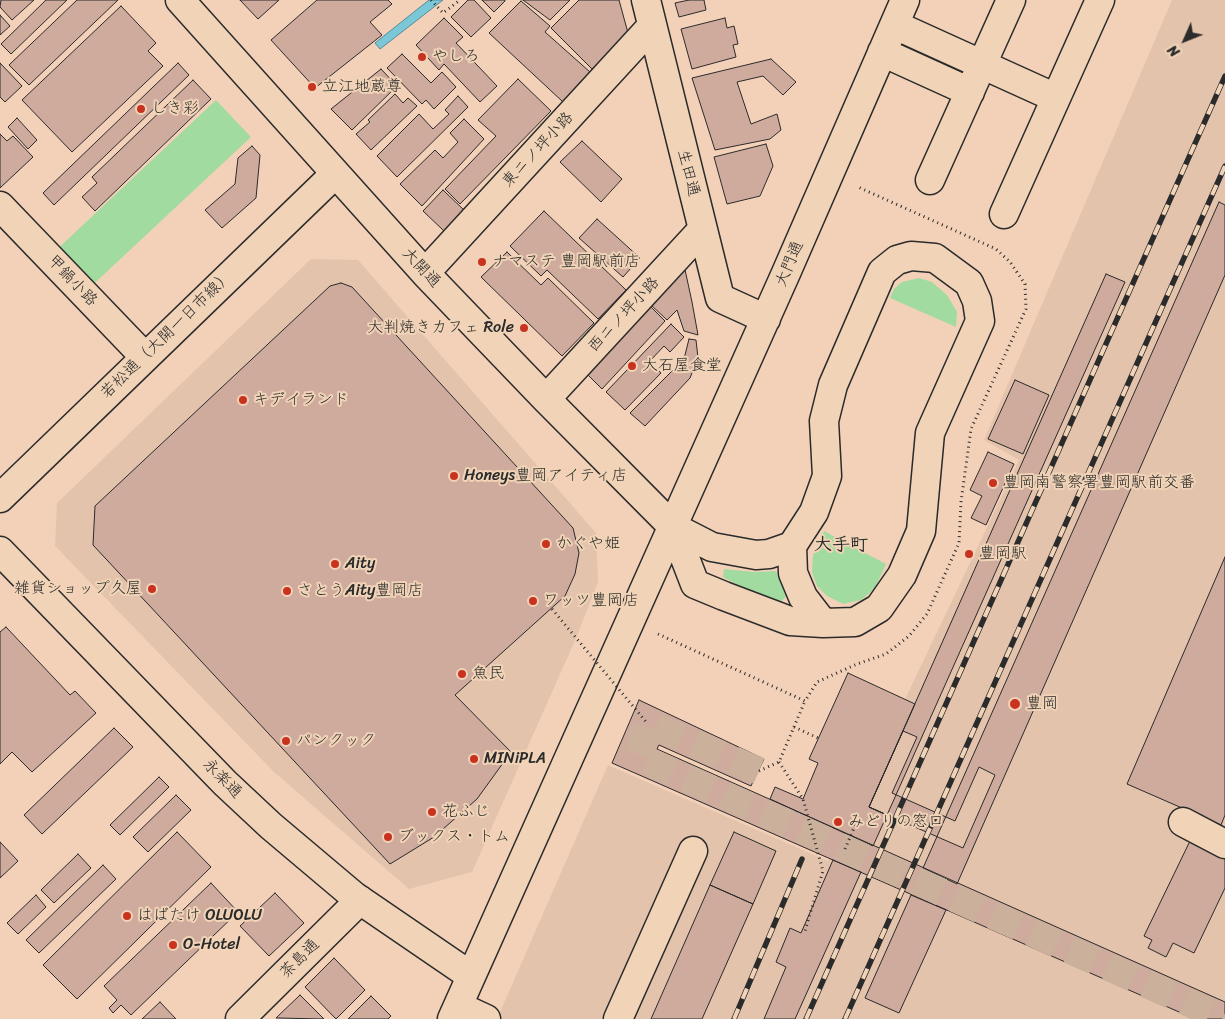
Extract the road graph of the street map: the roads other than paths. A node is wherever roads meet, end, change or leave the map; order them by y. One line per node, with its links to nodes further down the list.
1 (180, 0): 12 (street, 大開通)
2 (646, 0): 7 (street, 生田通)
3 (905, 0): 6 (street, 大門通)
4 (1011, 0): 9 (street)
5 (1100, 0): 11 (street)
6 (894, 25): 8 (street, 大門通); 9 (street)
7 (652, 26): 16 (street, 生田通); 17 (street, 東ニノ坪小路)
8 (882, 52): 10 (street); 18 (street, 大門通)
9 (983, 64): 10 (street); 11 (street)
10 (970, 92): 13 (street)
11 (1056, 98): 15 (street)
12 (335, 174): 17 (street, 大開通); 19 (street, 若松通（大開一日市線）)
13 (930, 180)
14 (0, 206): 19 (street, 甲鍋小路)
15 (1004, 214)
16 (702, 230): 18 (street, 生田通); 20 (street, 西ニノ坪小路)
17 (425, 273): 20 (street, 大開通)
18 (766, 319): 22 (street, 大門通)
19 (144, 356): 21 (street, 若松通（大開一日市線）)
20 (546, 399): 22 (street, 大開通)
21 (0, 498)
22 (672, 527): 23 (street); 25 (street); 30 (street, 大門通)
23 (792, 546): 25 (street); 25 (street)
24 (0, 551): 29 (street, 永楽通)
25 (823, 623)
26 (1183, 822): 27 (street)
27 (1225, 844)
28 (693, 852): 34 (street)
29 (360, 900): 30 (street, 永楽通); 32 (street, 茶島通)
30 (472, 976): 31 (street, 大門通)
31 (455, 1012): 33 (street)
32 (240, 1019)
33 (486, 1019)
34 (618, 1019)

